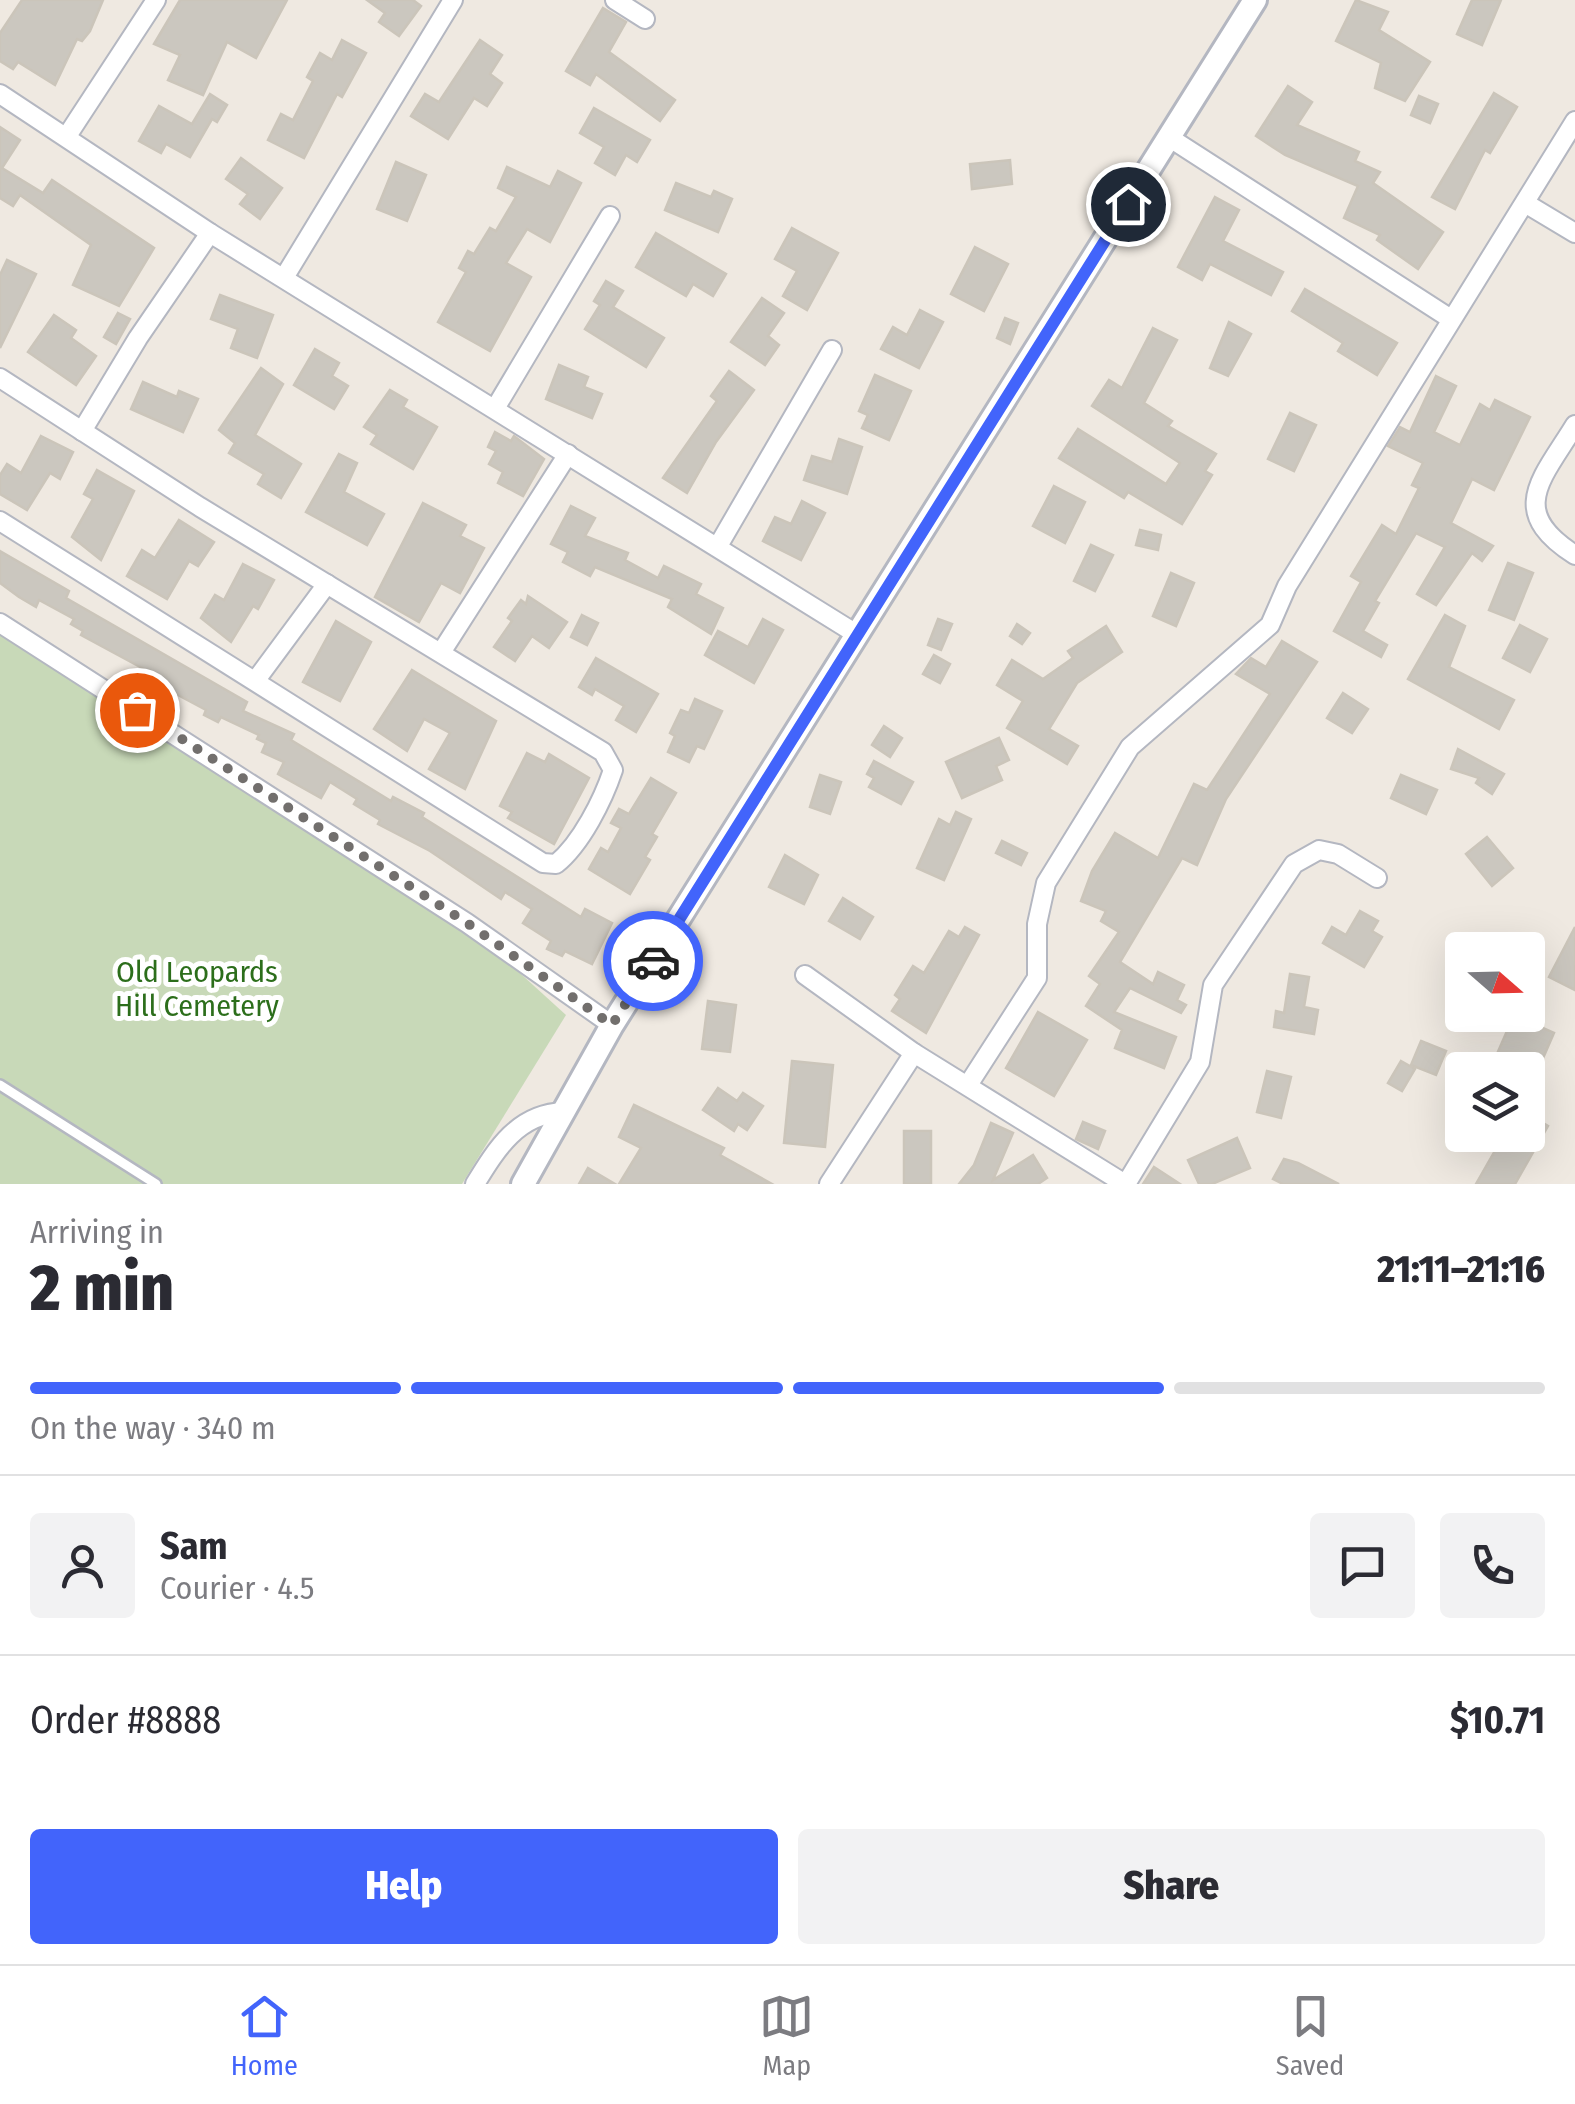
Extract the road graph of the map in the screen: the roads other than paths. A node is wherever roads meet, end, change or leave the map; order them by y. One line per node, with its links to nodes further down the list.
1 (156, 0): 8 (street)
2 (453, 0): 14 (street)
3 (615, 0): 5 (street)
4 (1255, 0): 9 (main road)
5 (645, 20)
6 (0, 94): 8 (street)
7 (1575, 121): 10 (street)
8 (66, 136): 12 (street)
9 (1170, 138): 15 (street); 27 (main road)
10 (1526, 202): 13 (street); 15 (street)
11 (610, 216): 18 (street)
12 (210, 232): 14 (street); 20 (street)
13 (1575, 232)
14 (285, 276): 18 (street)
15 (1451, 319): 35 (street)
16 (832, 350): 23 (street)
17 (0, 378): 20 (street)
18 (496, 407): 21 (street)
19 (1575, 424): 24 (street)
20 (82, 431): 25 (street)
21 (568, 454): 23 (street); 28 (street)
22 (0, 521): 29 (street)
23 (718, 546): 27 (street)
24 (1575, 554)
25 (327, 584): 28 (street); 29 (street)
26 (0, 623): 32 (street)
27 (858, 635): 32 (main road)
28 (442, 651): 29 (street)
29 (256, 680)
30 (1377, 878): 41 (street)
31 (805, 976): 33 (street)
32 (612, 1025): 36 (main road)
33 (914, 1053): 35 (street); 40 (street)
34 (0, 1085): 37 (lane)
35 (968, 1086): 41 (street)
36 (563, 1112): 38 (street); 39 (main road)
37 (156, 1184)
38 (475, 1184)
39 (523, 1184)
40 (829, 1184)
41 (1125, 1184)

